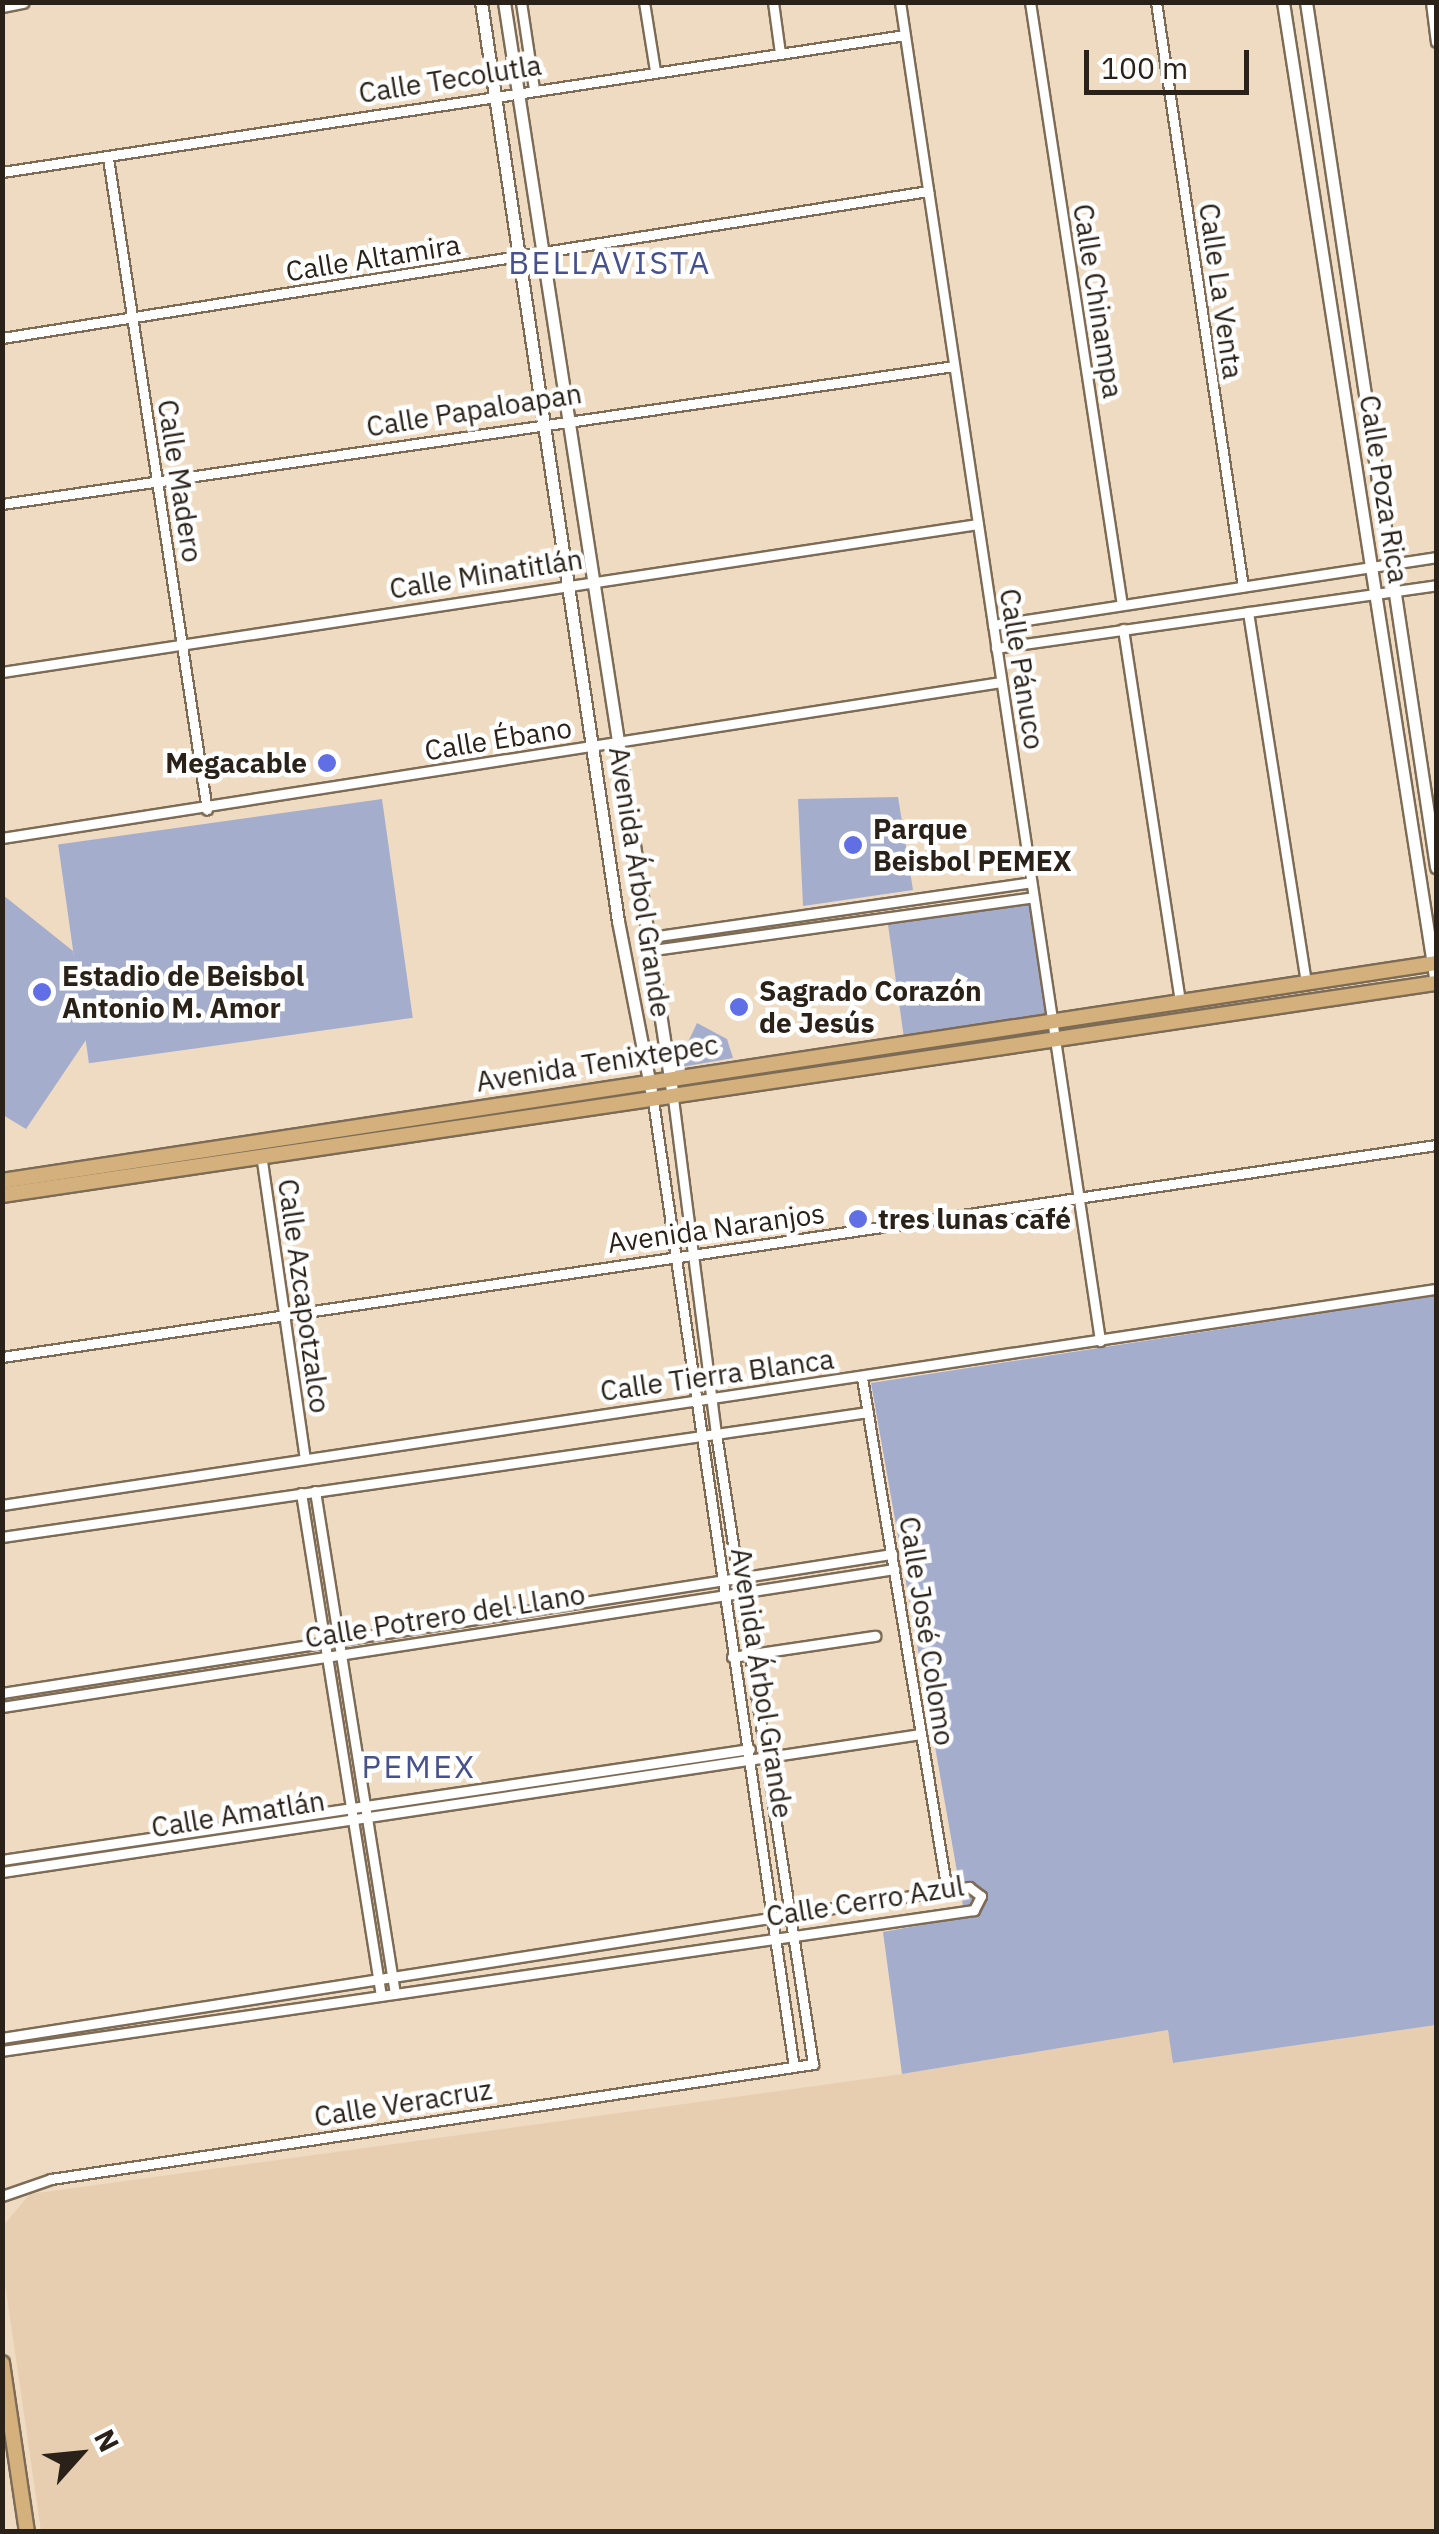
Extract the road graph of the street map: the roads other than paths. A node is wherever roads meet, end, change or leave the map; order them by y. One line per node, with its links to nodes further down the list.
1 (23, 2): 13 (street)
2 (482, 2): 20 (street, Avenida Árbol Grande)
3 (504, 2): 19 (street, Avenida Árbol Grande)
4 (521, 2): 18 (street)
5 (644, 2): 17 (street)
6 (773, 2): 16 (street)
7 (900, 2): 14 (street, Calle Pánuco)
8 (1030, 2): 47 (street, Calle Chinampa)
9 (1156, 2): 44 (street, Calle La Venta)
10 (1283, 2): 21 (street, Calle Poza Rica)
11 (1306, 2): 22 (street, Calle Poza Rica)
12 (1430, 2): 15 (street)
13 (2, 6)
14 (905, 35): 16 (street, Calle Tecolutla); 25 (street, Calle Pánuco)
15 (1436, 42)
16 (780, 53): 17 (street, Calle Tecolutla)
17 (654, 71): 18 (street, Calle Tecolutla)
18 (534, 89): 19 (street, Calle Tecolutla)
19 (519, 91): 20 (street, Calle Tecolutla); 28 (street, Avenida Árbol Grande)
20 (494, 94): 23 (street, Calle Tecolutla); 29 (street, Avenida Árbol Grande)
21 (1307, 156): 22 (street); 27 (street, Calle Poza Rica)
22 (1330, 156): 26 (street, Calle Poza Rica)
23 (108, 158): 24 (street, Calle Tecolutla); 30 (street, Calle Madero)
24 (2, 172)
25 (928, 191): 28 (street, Calle Altamira); 32 (street, Calle Pánuco)
26 (1336, 200): 27 (street); 39 (street, Calle Poza Rica)
27 (1314, 203): 40 (street, Calle Poza Rica)
28 (546, 253): 29 (street, Calle Altamira); 33 (street, Avenida Árbol Grande)
29 (518, 257): 30 (street, Calle Altamira); 34 (street, Avenida Árbol Grande)
30 (133, 320): 31 (street, Calle Altamira); 35 (street, Calle Madero)
31 (2, 338)
32 (954, 366): 33 (street, Calle Papaloapan); 37 (street, Calle Pánuco)
33 (572, 417): 34 (street, Calle Papaloapan); 41 (street, Avenida Árbol Grande)
34 (545, 421): 35 (street, Calle Papaloapan); 42 (street, Avenida Árbol Grande)
35 (157, 482): 36 (street, Calle Papaloapan); 51 (street, Calle Madero)
36 (2, 504)
37 (978, 524): 41 (street, Calle Minatitlán); 49 (street, Calle Pánuco)
38 (1436, 558): 39 (street)
39 (1391, 564): 40 (street); 45 (street, Calle Poza Rica)
40 (1371, 568): 44 (street); 46 (street, Calle Poza Rica)
41 (590, 580): 42 (street, Calle Minatitlán); 55 (street, Avenida Árbol Grande)
42 (568, 583): 51 (street, Calle Minatitlán); 56 (street, Avenida Árbol Grande)
43 (1436, 585): 45 (street)
44 (1242, 587): 47 (street)
45 (1395, 590): 46 (street); 59 (street, Calle Poza Rica)
46 (1375, 594): 48 (street); 63 (street, Calle Poza Rica)
47 (1122, 605): 49 (street)
48 (1248, 612): 50 (street); 64 (street)
49 (993, 625): 52 (street, Calle Pánuco)
50 (1124, 630): 52 (street); 66 (street)
51 (182, 647): 53 (street, Calle Minatitlán); 57 (street, Calle Madero)
52 (996, 648): 54 (street, Calle Pánuco)
53 (2, 672)
54 (1001, 682): 55 (street, Calle Ébano); 60 (street, Calle Pánuco)
55 (614, 742): 56 (street, Calle Ébano); 62 (street, Avenida Árbol Grande)
56 (592, 746): 57 (street, Calle Ébano); 70 (street, Avenida Árbol Grande)
57 (207, 810): 58 (street, Calle Ébano)
58 (2, 838)
59 (1436, 867)
60 (1031, 882): 61 (street, Calle Pánuco); 62 (street)
61 (1034, 897): 62 (street); 67 (street, Calle Pánuco)
62 (645, 944): 69 (street, Avenida Árbol Grande)
63 (1434, 963): 64 (main road, Avenida Tenixtepec); 65 (street, Calle Poza Rica)
64 (1306, 982): 66 (main road, Avenida Tenixtepec)
65 (1436, 983): 68 (main road, Avenida Tenixtepec)
66 (1180, 1001): 67 (main road, Avenida Tenixtepec)
67 (1052, 1020): 68 (street, Calle Pánuco); 69 (main road, Avenida Tenixtepec)
68 (1055, 1040): 71 (main road, Avenida Tenixtepec); 81 (street, Calle Pánuco)
69 (670, 1077): 70 (main road, Avenida Tenixtepec); 71 (street, Avenida Árbol Grande)
70 (649, 1080): 72 (street, Avenida Árbol Grande); 73 (main road, Avenida Tenixtepec)
71 (673, 1098): 72 (main road, Avenida Tenixtepec); 82 (street, Avenida Árbol Grande)
72 (653, 1102): 74 (main road, Avenida Tenixtepec); 83 (street, Avenida Árbol Grande)
73 (458, 1110): 74 (main road); 75 (main road, Avenida Tenixtepec)
74 (462, 1129): 77 (main road, Avenida Tenixtepec)
75 (259, 1141): 77 (street, Calle Azcapotzalco); 78 (main road, Avenida Tenixtepec)
76 (1436, 1145): 81 (street, Avenida Naranjos)
77 (262, 1158): 78 (main road, Avenida Tenixtepec); 85 (street, Calle Azcapotzalco)
78 (67, 1179): 79 (main road, Avenida Tenixtepec); 80 (main road, Avenida Tenixtepec)
79 (2, 1181)
80 (2, 1196)
81 (1078, 1197): 82 (street, Avenida Naranjos); 86 (street, Calle Pánuco)
82 (692, 1254): 83 (street, Avenida Naranjos); 89 (street, Avenida Árbol Grande)
83 (674, 1256): 85 (street, Avenida Naranjos); 90 (street, Avenida Árbol Grande)
84 (1436, 1289): 86 (street, Calle Tierra Blanca)
85 (284, 1314): 87 (street, Avenida Naranjos); 94 (street, Calle Azcapotzalco)
86 (1100, 1341): 88 (street, Calle Tierra Blanca)
87 (2, 1357)
88 (862, 1378): 89 (street, Calle Tierra Blanca); 91 (street, Calle José Colomo)
89 (712, 1398): 90 (street, Calle Tierra Blanca); 92 (street, Avenida Árbol Grande)
90 (694, 1400): 93 (street, Avenida Árbol Grande); 94 (street, Calle Tierra Blanca)
91 (868, 1412): 92 (street); 99 (street, Calle José Colomo)
92 (716, 1434): 93 (street); 102 (street, Avenida Árbol Grande)
93 (699, 1436): 95 (street); 103 (street, Avenida Árbol Grande)
94 (305, 1458): 97 (street, Calle Tierra Blanca)
95 (316, 1491): 96 (street); 108 (street)
96 (301, 1493): 98 (street); 109 (street)
97 (2, 1505)
98 (2, 1537)
99 (892, 1554): 100 (street, Calle Potrero del Llano); 101 (street, Calle José Colomo)
100 (812, 1566): 102 (street, Calle Potrero del Llano); 104 (street)
101 (894, 1569): 104 (street, Calle Potrero del Llano); 116 (street, Calle José Colomo)
102 (738, 1578): 103 (street, Calle Potrero del Llano); 105 (street, Avenida Árbol Grande)
103 (721, 1581): 106 (street, Avenida Árbol Grande); 108 (street, Calle Potrero del Llano)
104 (814, 1582): 105 (street, Calle Potrero del Llano)
105 (740, 1593): 106 (street, Calle Potrero del Llano); 111 (street, Avenida Árbol Grande)
106 (723, 1596): 110 (street, Calle Potrero del Llano); 112 (street, Avenida Árbol Grande)
107 (875, 1636): 111 (street)
108 (339, 1640): 109 (street, Calle Potrero del Llano); 110 (street)
109 (325, 1642): 113 (street); 114 (street, Calle Potrero del Llano)
110 (342, 1654): 113 (street, Calle Potrero del Llano); 122 (street)
111 (750, 1654): 112 (street); 117 (street, Avenida Árbol Grande)
112 (732, 1656): 118 (street, Avenida Árbol Grande)
113 (327, 1657): 115 (street, Calle Potrero del Llano); 123 (street)
114 (2, 1693)
115 (2, 1707)
116 (921, 1734): 119 (street); 128 (street, Calle José Colomo)
117 (764, 1748): 118 (street, Calle Amatlán); 119 (street, Calle Amatlán); 120 (street, Avenida Árbol Grande)
118 (747, 1749): 121 (street, Avenida Árbol Grande); 122 (street, Calle Amatlán)
119 (776, 1754): 120 (street)
120 (766, 1762): 121 (street, Calle Amatlán); 131 (street, Avenida Árbol Grande)
121 (748, 1764): 124 (street, Calle Amatlán); 132 (street, Avenida Árbol Grande)
122 (366, 1805): 123 (street, Calle Amatlán); 124 (street)
123 (352, 1807): 125 (street); 126 (street, Calle Amatlán)
124 (368, 1817): 125 (street, Calle Amatlán); 139 (street)
125 (354, 1820): 127 (street, Calle Amatlán); 140 (street)
126 (2, 1860)
127 (2, 1872)
128 (947, 1890): 129 (street, Calle Cerro Azul); 133 (street, Calle Cerro Azul)
129 (862, 1904): 130 (street, Calle Cerro Azul); 133 (street)
130 (834, 1908): 131 (street, Calle Cerro Azul); 134 (street)
131 (790, 1915): 132 (street, Calle Cerro Azul); 135 (street, Avenida Árbol Grande)
132 (772, 1918): 136 (street, Avenida Árbol Grande); 137 (street, Calle Cerro Azul)
133 (865, 1926): 134 (street, Calle Cerro Azul)
134 (838, 1930): 135 (street, Calle Cerro Azul)
135 (793, 1936): 136 (street, Calle Cerro Azul); 147 (street, Avenida Árbol Grande)
136 (775, 1939): 138 (street, Calle Cerro Azul); 148 (street, Avenida Árbol Grande)
137 (577, 1948): 138 (street); 139 (street, Calle Cerro Azul)
138 (580, 1967): 141 (street, Calle Cerro Azul)
139 (393, 1977): 140 (street, Calle Cerro Azul); 141 (street)
140 (379, 1979): 142 (street); 143 (street, Calle Cerro Azul)
141 (395, 1994): 142 (street, Calle Cerro Azul)
142 (381, 1996): 144 (street, Calle Cerro Azul)
143 (190, 2009): 144 (street); 145 (street, Calle Cerro Azul)
144 (192, 2023): 146 (street, Calle Cerro Azul)
145 (2, 2038)
146 (2, 2052)
147 (813, 2064): 148 (street, Calle Veracruz)
148 (794, 2067): 149 (street, Calle Veracruz)
149 (2, 2196)
150 (2, 2363): 151 (main road)
151 (4, 2384): 152 (main road)
152 (27, 2532)

